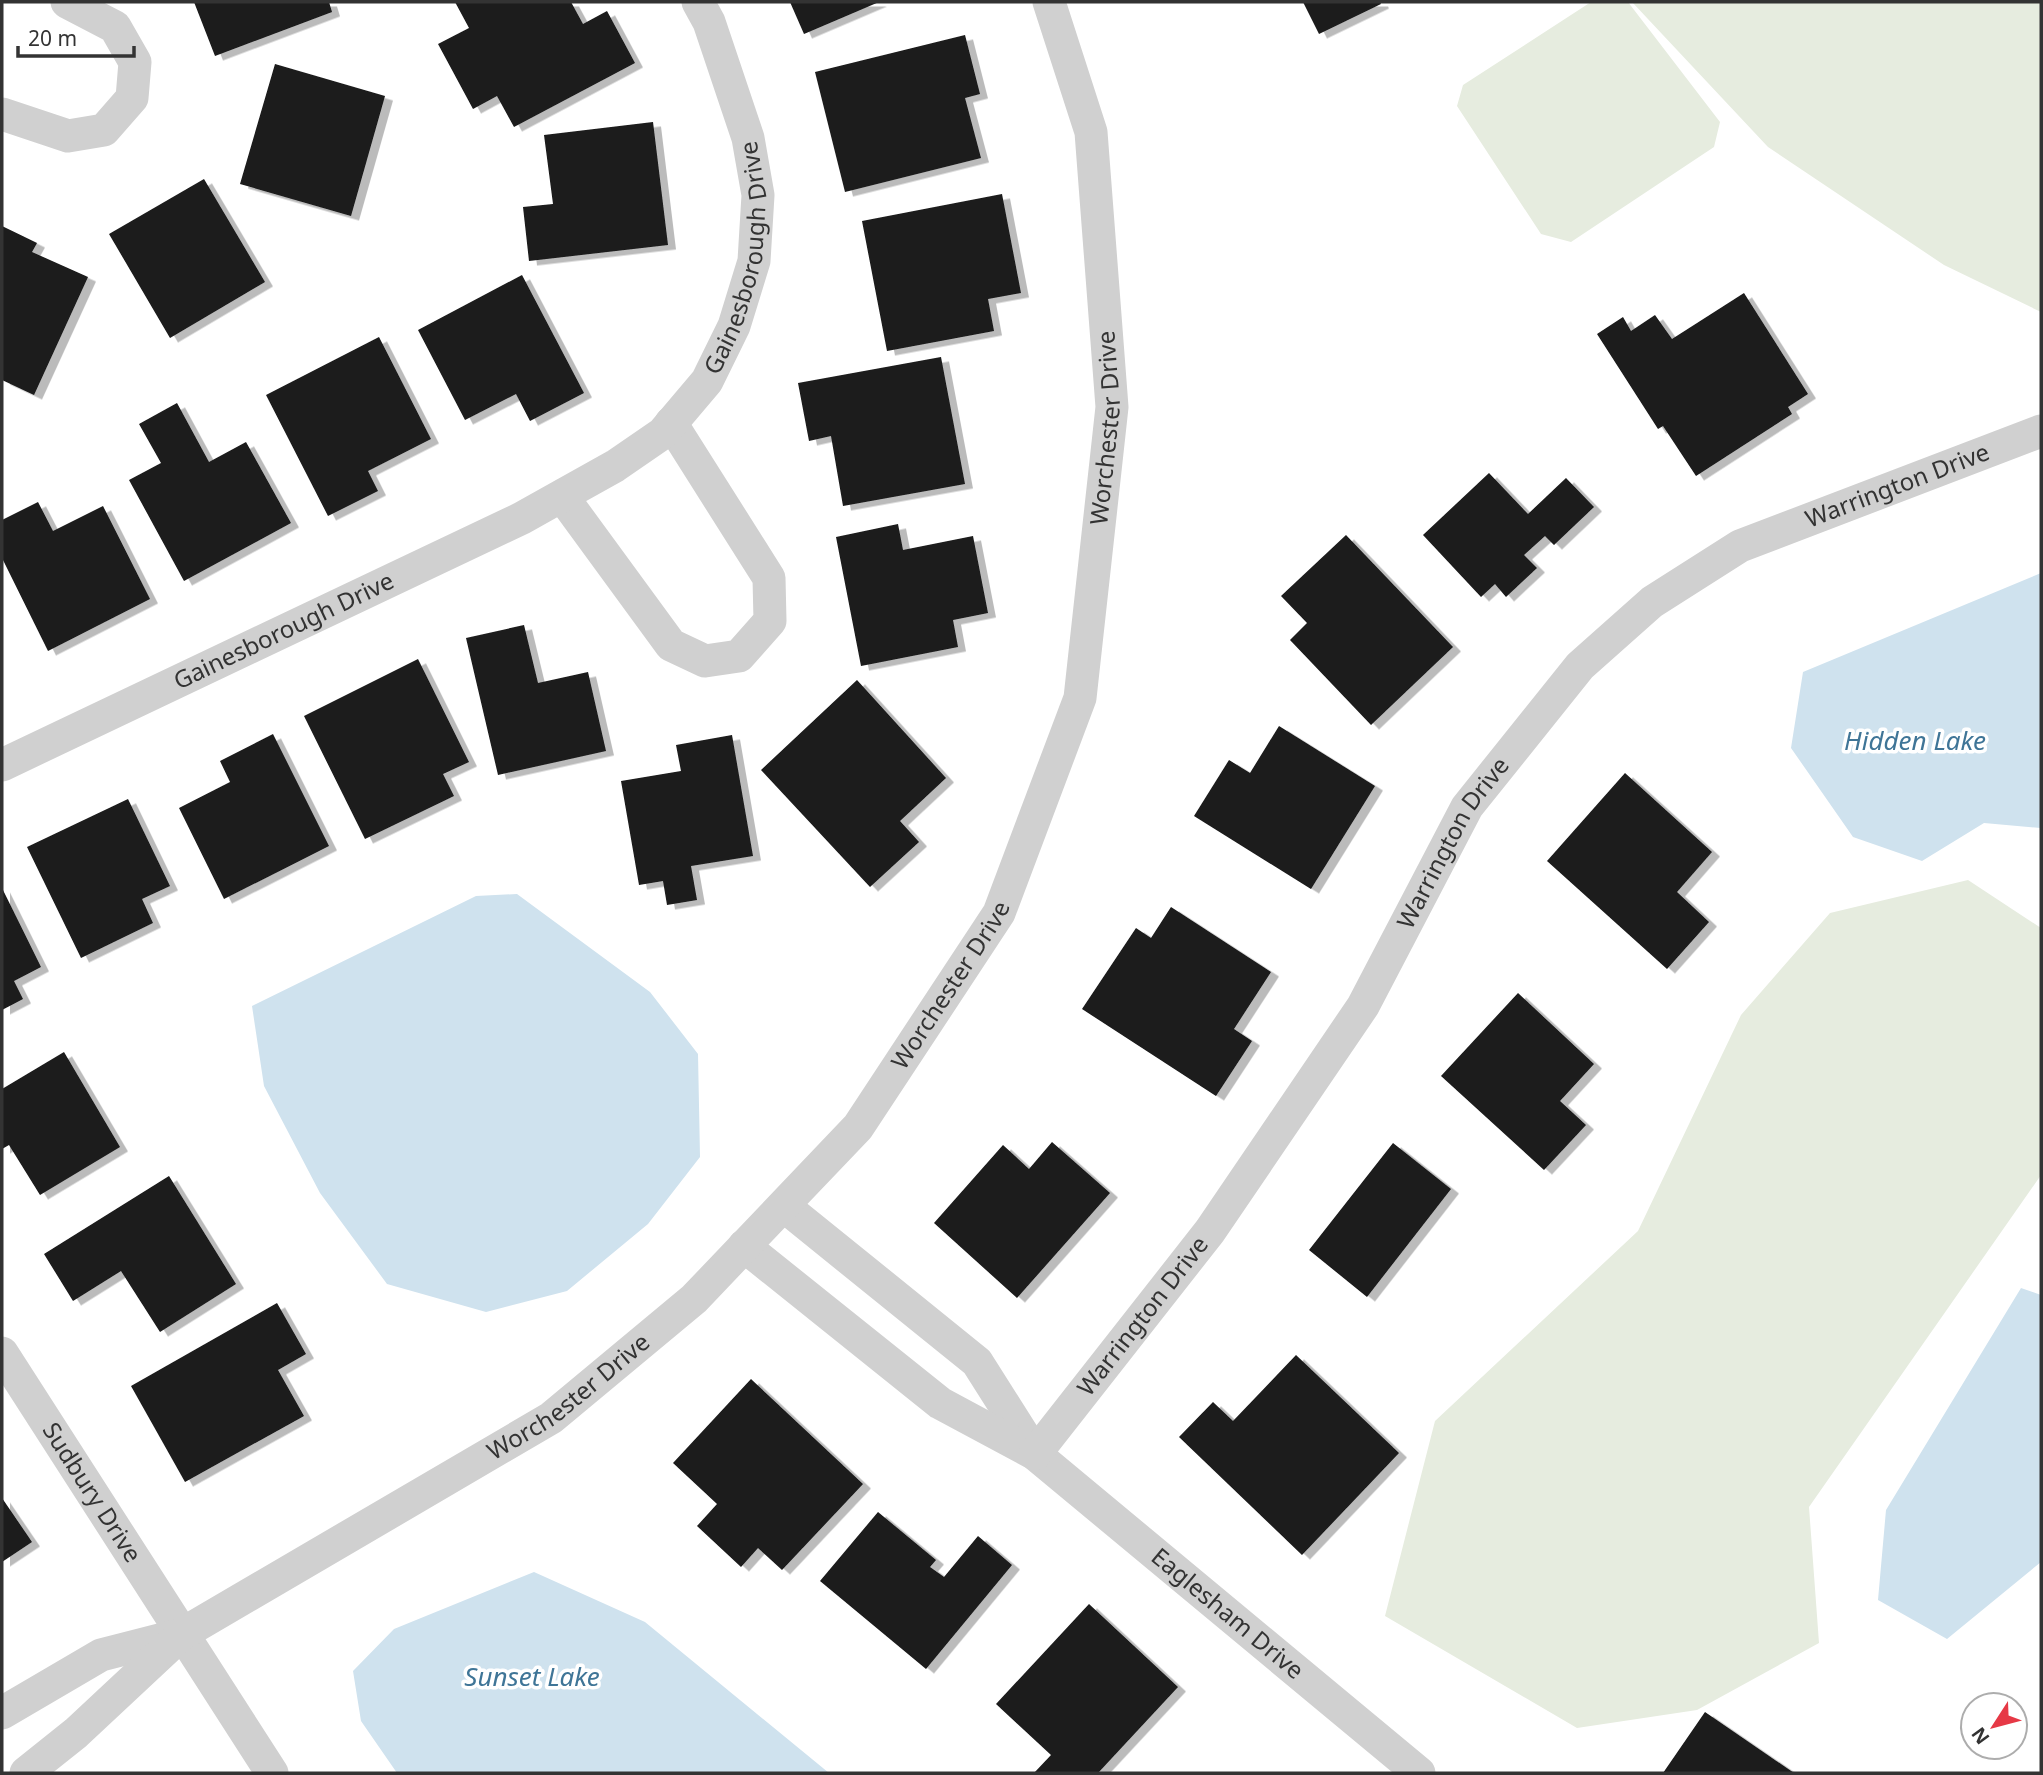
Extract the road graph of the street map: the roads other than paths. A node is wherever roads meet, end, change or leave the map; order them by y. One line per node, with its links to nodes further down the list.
1 (67, 2): 4 (street)
2 (698, 2): 5 (street, Gainesborough Drive)
3 (1049, 2): 9 (street, Worchester Drive)
4 (2, 114)
5 (671, 423): 7 (street, Gainesborough Drive); 7 (street)
6 (2041, 431): 12 (street, Warrington Drive)
7 (562, 496): 8 (street, Gainesborough Drive)
8 (2, 765)
9 (784, 1206): 10 (street, Worchester Drive); 12 (street, Eaglesham Drive)
10 (744, 1246): 12 (street, Eaglesham Drive); 13 (street, Worchester Drive)
11 (2, 1353): 13 (street, Sudbury Drive)
12 (1035, 1454): 17 (street, Eaglesham Drive)
13 (181, 1634): 14 (street, Worchester Drive); 15 (street, Worchester Drive); 16 (street, Sudbury Drive)
14 (2, 1713)
15 (26, 1773)
16 (272, 1773)
17 (1419, 1773)

